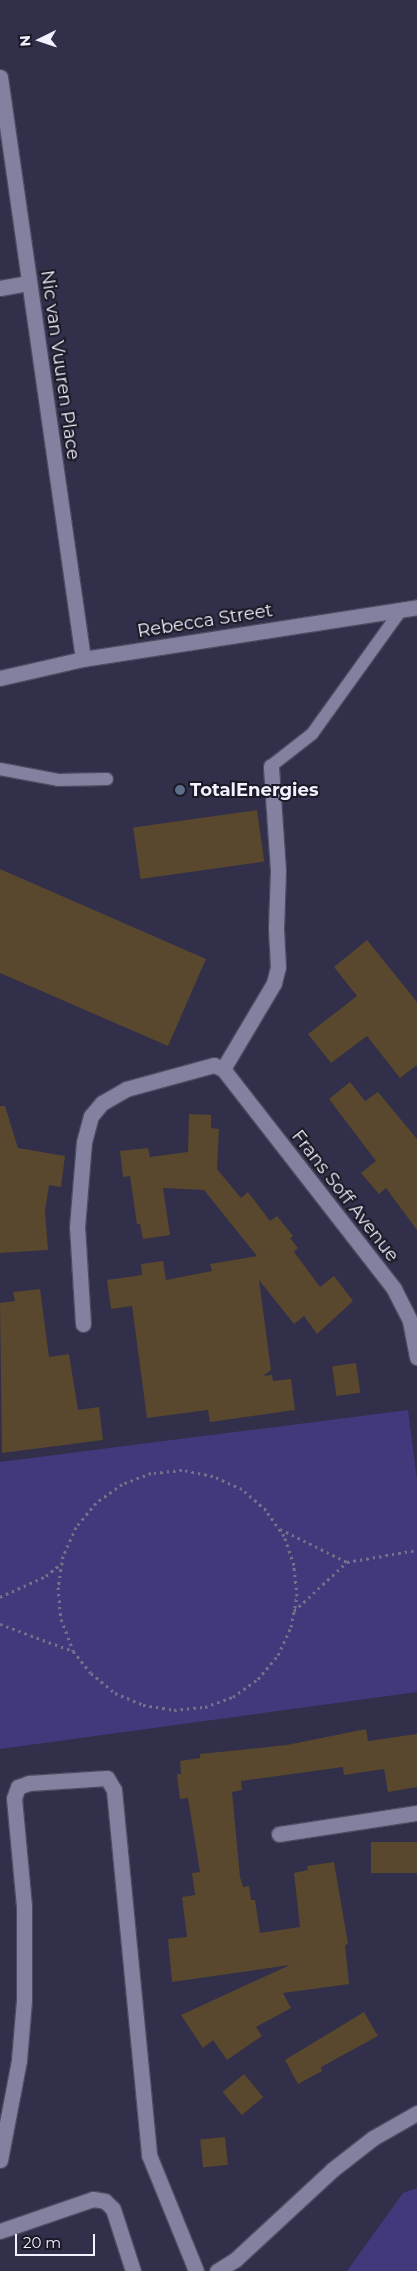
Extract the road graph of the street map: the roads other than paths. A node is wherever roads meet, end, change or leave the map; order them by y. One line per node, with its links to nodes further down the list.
1 (0, 77): 2 (street, Nic van Vuuren Place)
2 (30, 283): 3 (street); 6 (street, Nic van Vuuren Place)
3 (0, 288)
4 (417, 607): 5 (street, Rebecca Street)
5 (401, 610): 6 (street, Rebecca Street); 8 (lane)
6 (83, 659): 7 (street, Rebecca Street)
7 (0, 678)
8 (271, 766): 11 (street)
9 (0, 769): 10 (lane)
10 (107, 779)
11 (223, 1069): 12 (street); 13 (street, Frans Soff Avenue)
12 (83, 1324)
13 (417, 1357)
14 (417, 1813): 15 (street)
15 (279, 1834)
16 (417, 2113): 21 (street)
17 (0, 2160): 20 (street)
18 (0, 2231): 19 (street)
19 (133, 2271)
20 (196, 2271)
21 (217, 2271)

